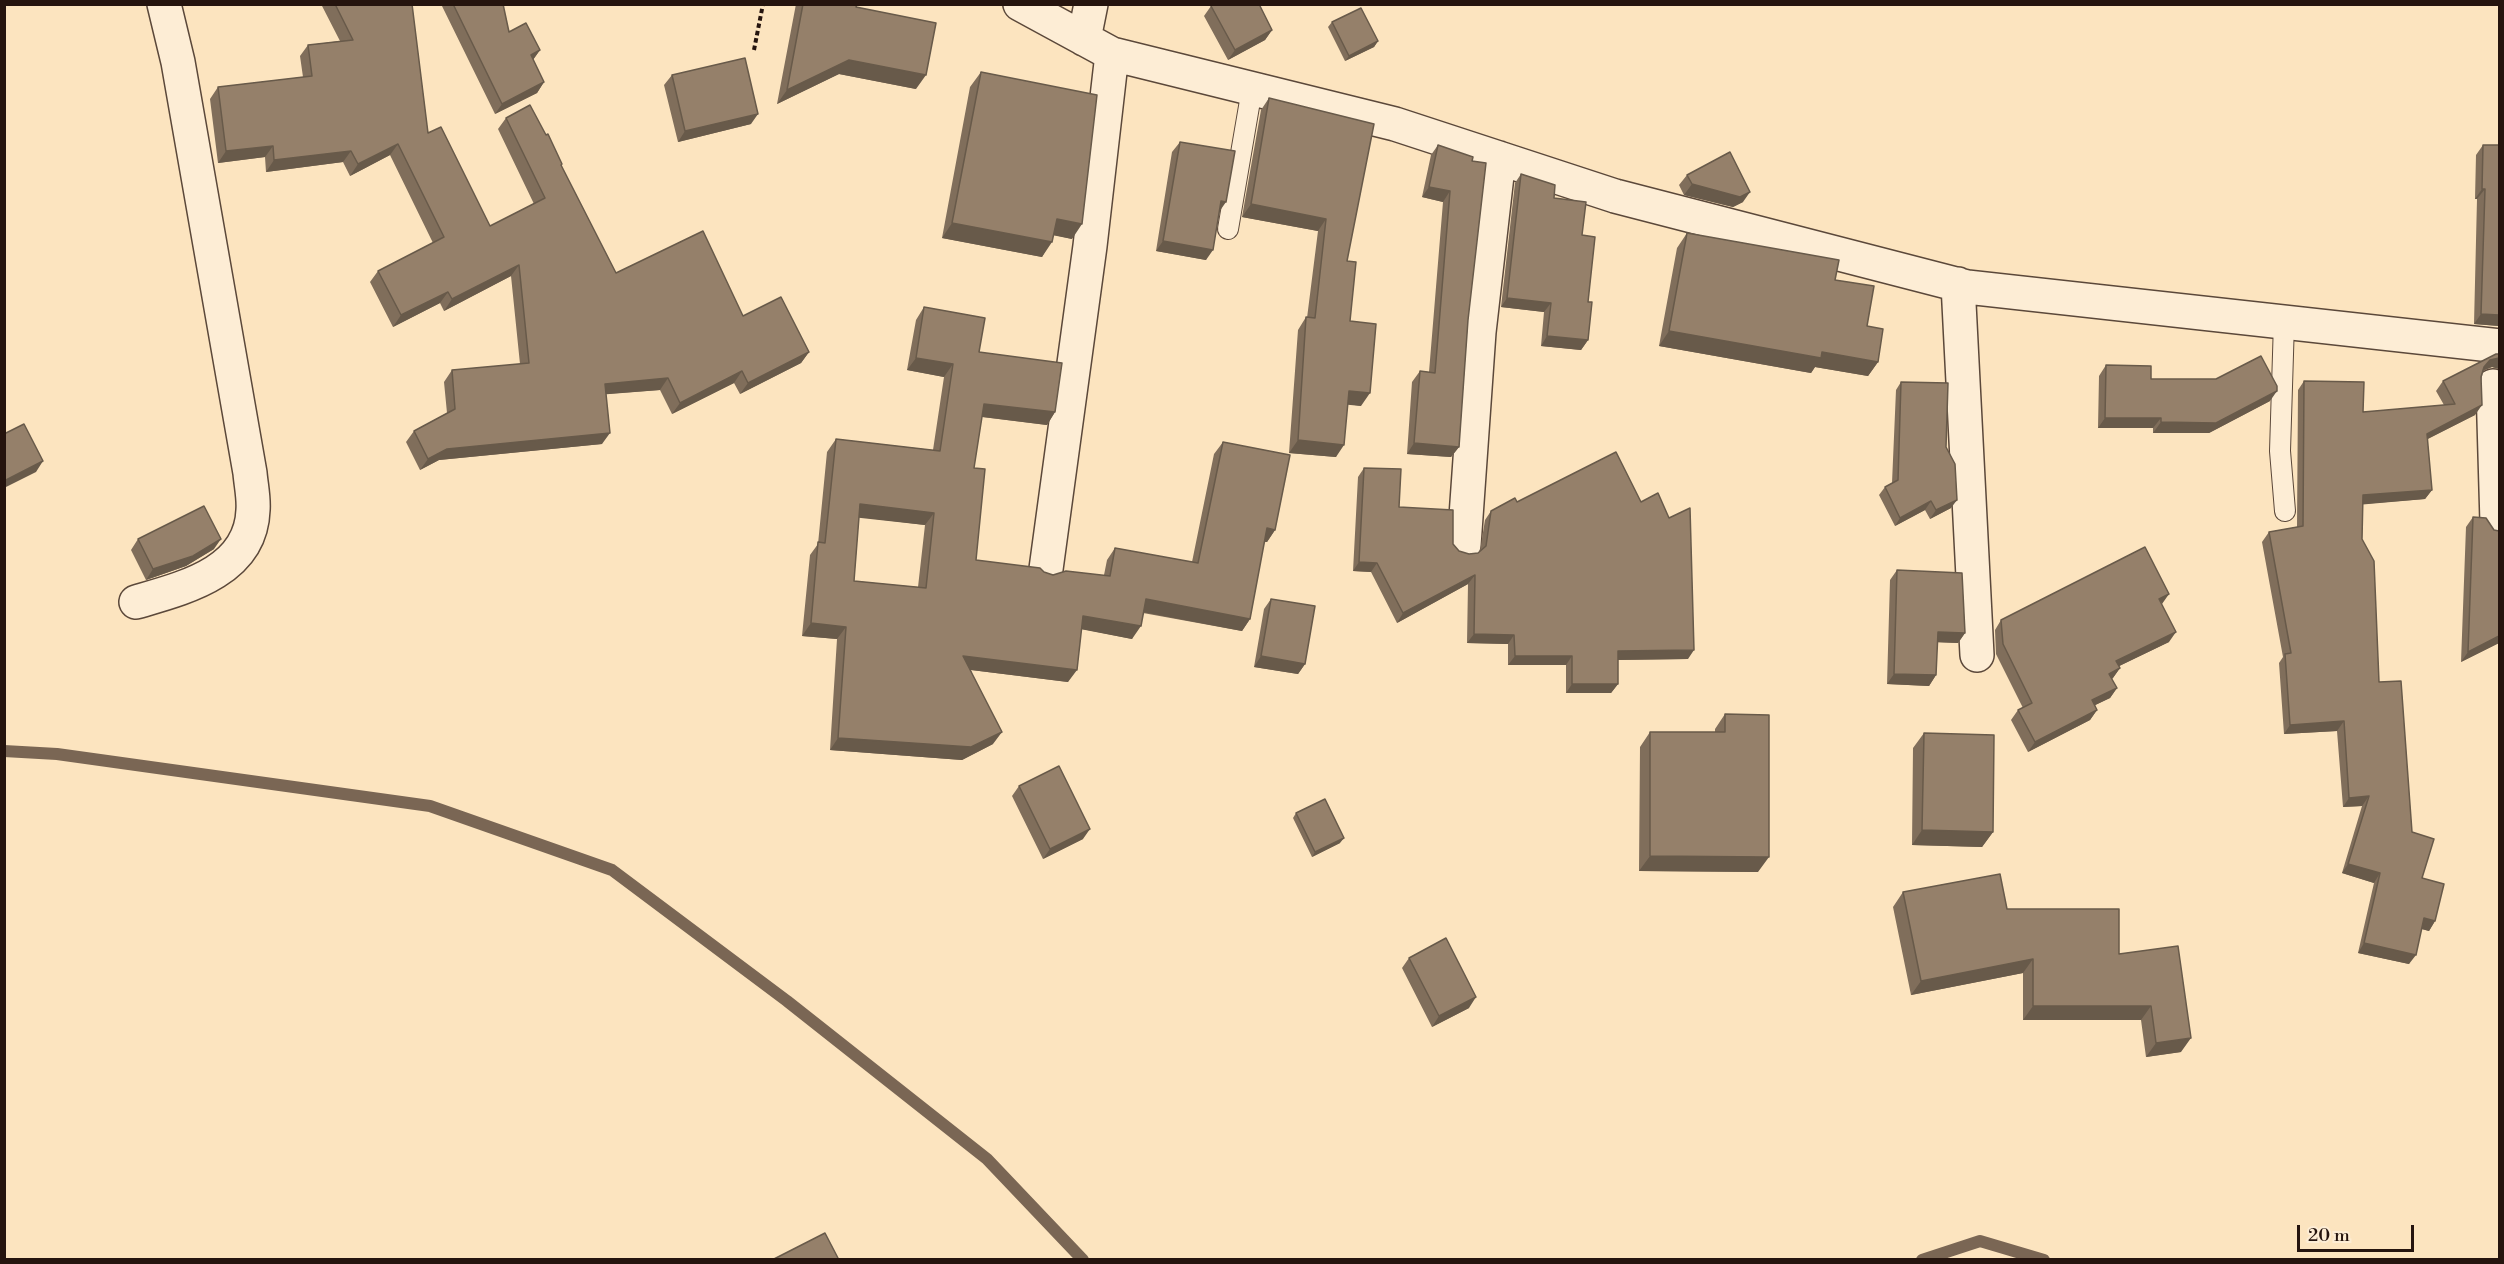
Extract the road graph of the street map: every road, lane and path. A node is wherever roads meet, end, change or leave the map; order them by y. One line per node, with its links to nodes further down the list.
1 (164, 4): 17 (street)
2 (763, 4): 6 (path)
3 (1020, 4): 5 (street)
4 (1090, 4): 5 (street)
5 (1098, 47): 7 (street); 16 (street)
6 (754, 50)
7 (1252, 89): 8 (street); 9 (lane)
8 (1499, 158): 10 (street); 15 (street)
9 (1227, 230)
10 (1958, 284): 11 (street); 18 (street)
11 (2284, 322): 12 (street); 13 (lane)
12 (2495, 359): 14 (street)
13 (2285, 511)
14 (2497, 523)
15 (1464, 545)
16 (1046, 569)
17 (136, 602)
18 (1977, 655)

